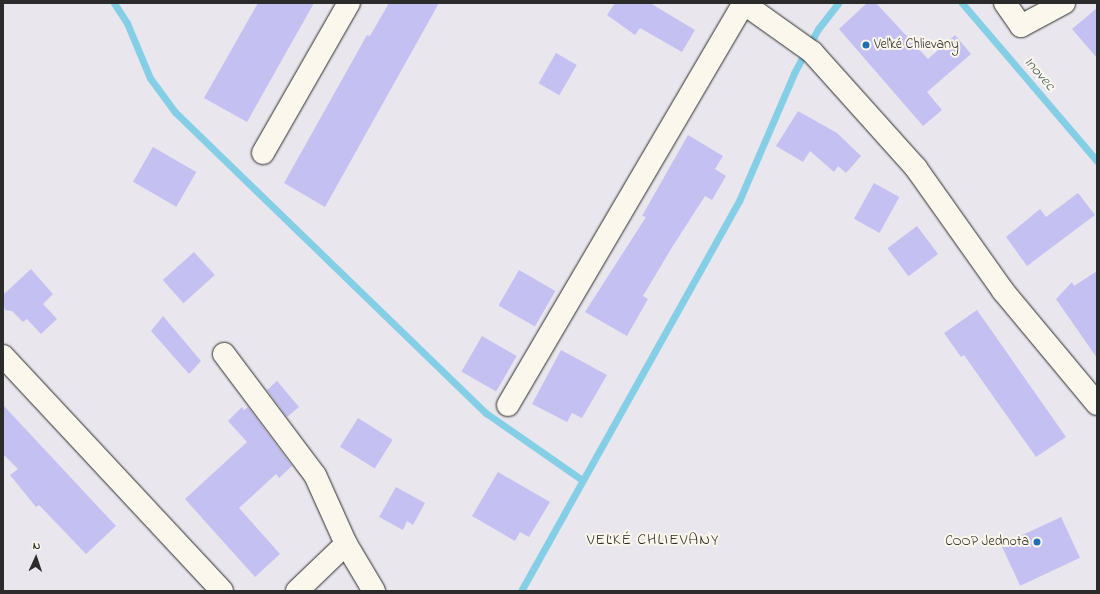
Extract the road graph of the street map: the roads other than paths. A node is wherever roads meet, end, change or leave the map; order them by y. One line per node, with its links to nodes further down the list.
1 (349, 3): 5 (street)
2 (744, 3): 8 (street); 9 (street)
3 (1005, 3): 4 (street)
4 (1064, 3)
5 (263, 153)
6 (224, 354): 10 (street)
7 (3, 356): 11 (street)
8 (1097, 404)
9 (508, 405)
10 (346, 544): 12 (street); 13 (street)
11 (222, 591)
12 (297, 591)
13 (374, 591)

